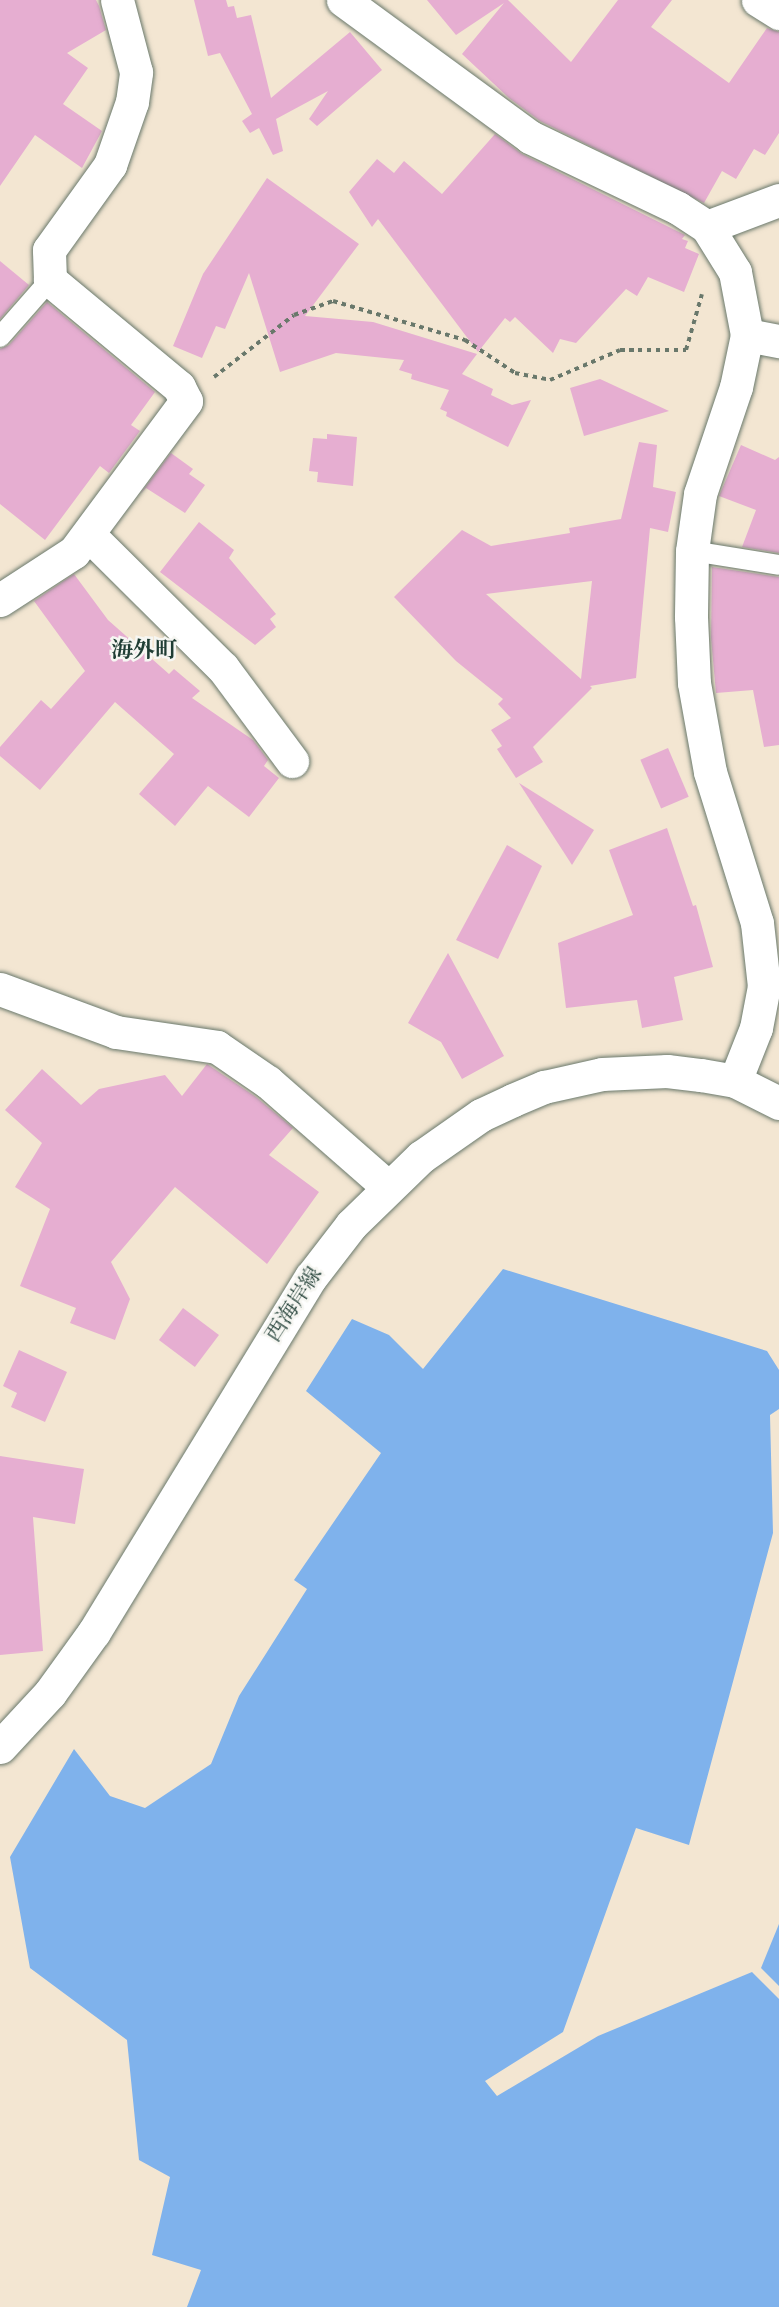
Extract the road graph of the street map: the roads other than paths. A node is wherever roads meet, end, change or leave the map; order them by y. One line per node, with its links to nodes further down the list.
1 (117, 0): 7 (street)
2 (343, 0): 6 (street)
3 (758, 0): 4 (street)
4 (779, 13)
5 (779, 200): 6 (street)
6 (707, 227): 8 (street)
7 (50, 280): 9 (lane); 11 (street)
8 (747, 335): 10 (street); 12 (street)
9 (0, 337)
10 (779, 341)
11 (89, 535): 14 (street); 15 (street)
12 (692, 551): 13 (lane); 17 (street)
13 (779, 565)
14 (0, 600)
15 (292, 761)
16 (0, 989): 19 (street)
17 (735, 1081): 18 (street, 西海岸線); 19 (street, 西海岸線)
18 (779, 1103)
19 (388, 1187): 20 (street, 西海岸線)
20 (0, 1747)

